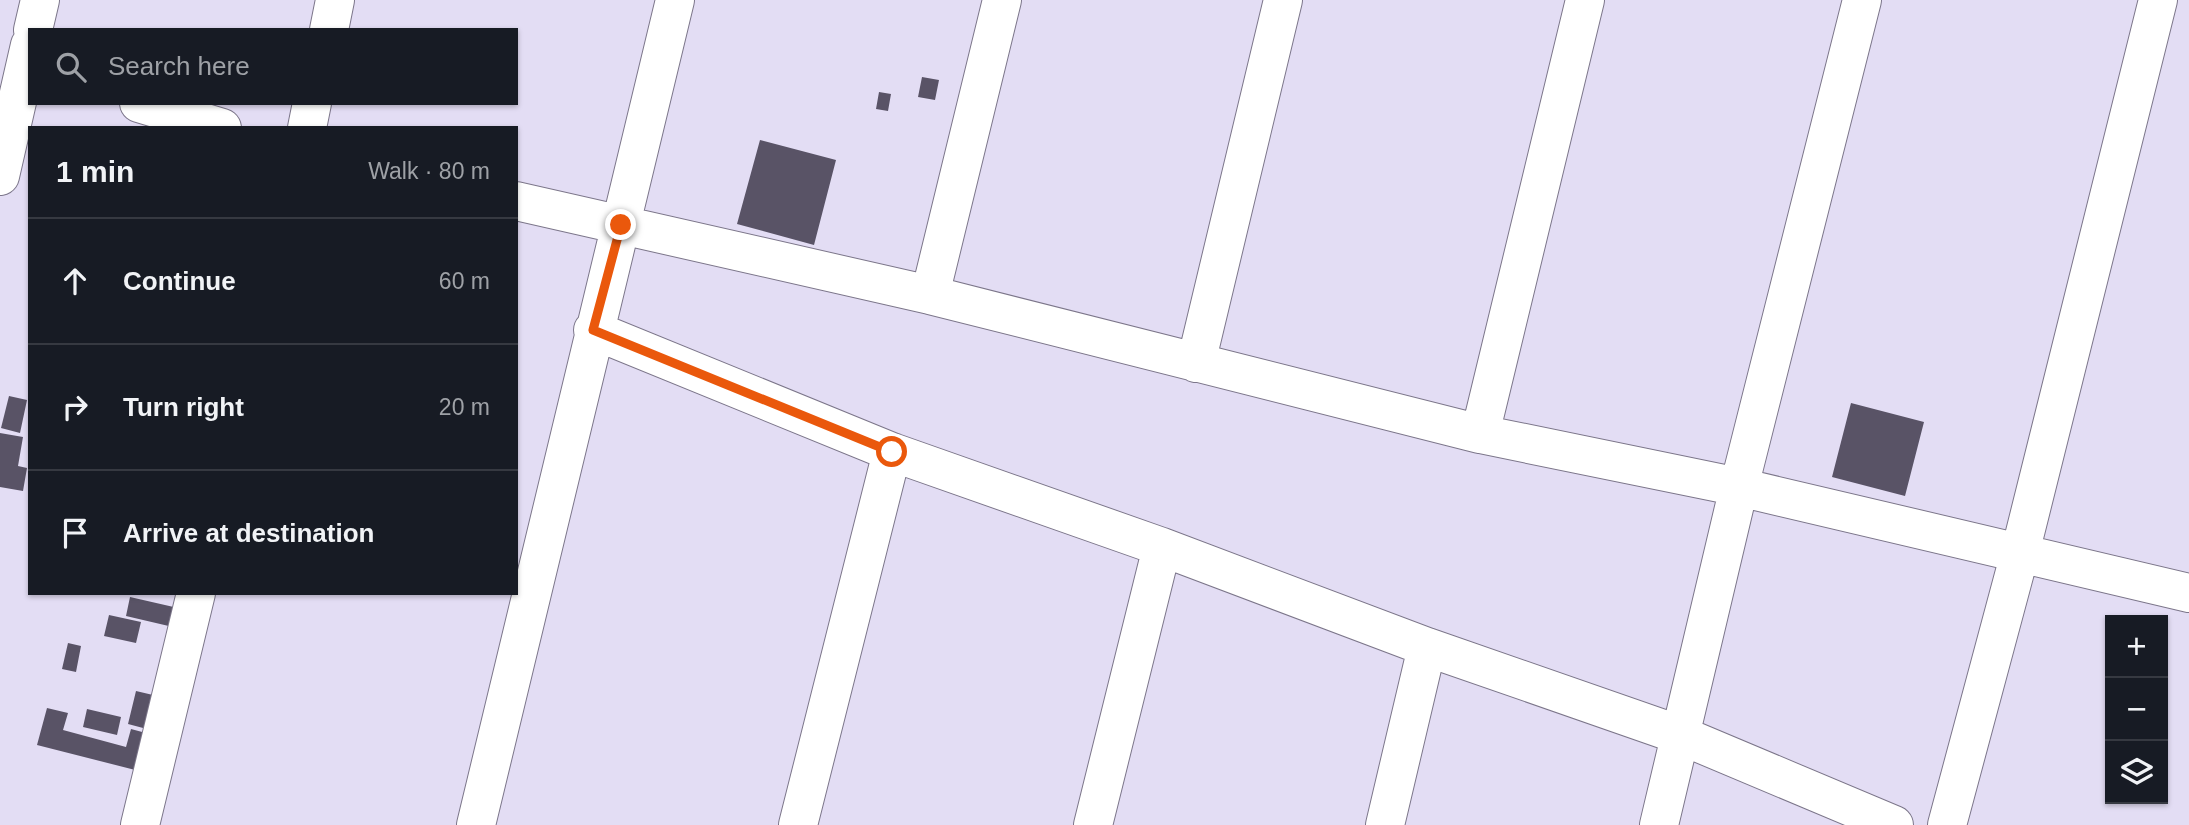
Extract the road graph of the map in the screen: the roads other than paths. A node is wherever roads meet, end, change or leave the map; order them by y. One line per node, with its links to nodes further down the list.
1 (40, 0): 9 (street)
2 (335, 0): 10 (street)
3 (675, 0): 18 (street)
4 (1002, 0): 19 (street)
5 (1283, 0): 21 (street)
6 (1586, 0): 22 (street)
7 (1862, 0): 24 (street)
8 (2158, 0): 26 (street)
9 (33, 28)
10 (328, 28)
11 (21, 62): 16 (street)
12 (146, 105): 14 (street)
13 (312, 105): 15 (street)
14 (215, 126)
15 (307, 126)
16 (0, 176)
17 (518, 201): 18 (street)
18 (621, 225): 19 (street); 20 (street)
19 (930, 295): 21 (street)
20 (593, 330): 23 (street); 32 (street)
21 (1196, 363): 22 (street)
22 (1480, 434): 24 (street)
23 (892, 452): 25 (street); 33 (street)
24 (1739, 487): 26 (street); 30 (street)
25 (1162, 547): 29 (street); 34 (street)
26 (2020, 553): 27 (street); 38 (street)
27 (2189, 593)
28 (196, 595): 31 (street)
29 (1427, 647): 30 (street); 35 (street)
30 (1681, 734): 36 (street); 37 (street)
31 (140, 825)
32 (476, 825)
33 (798, 825)
34 (1093, 825)
35 (1385, 825)
36 (1659, 825)
37 (1894, 825)
38 (1947, 825)

